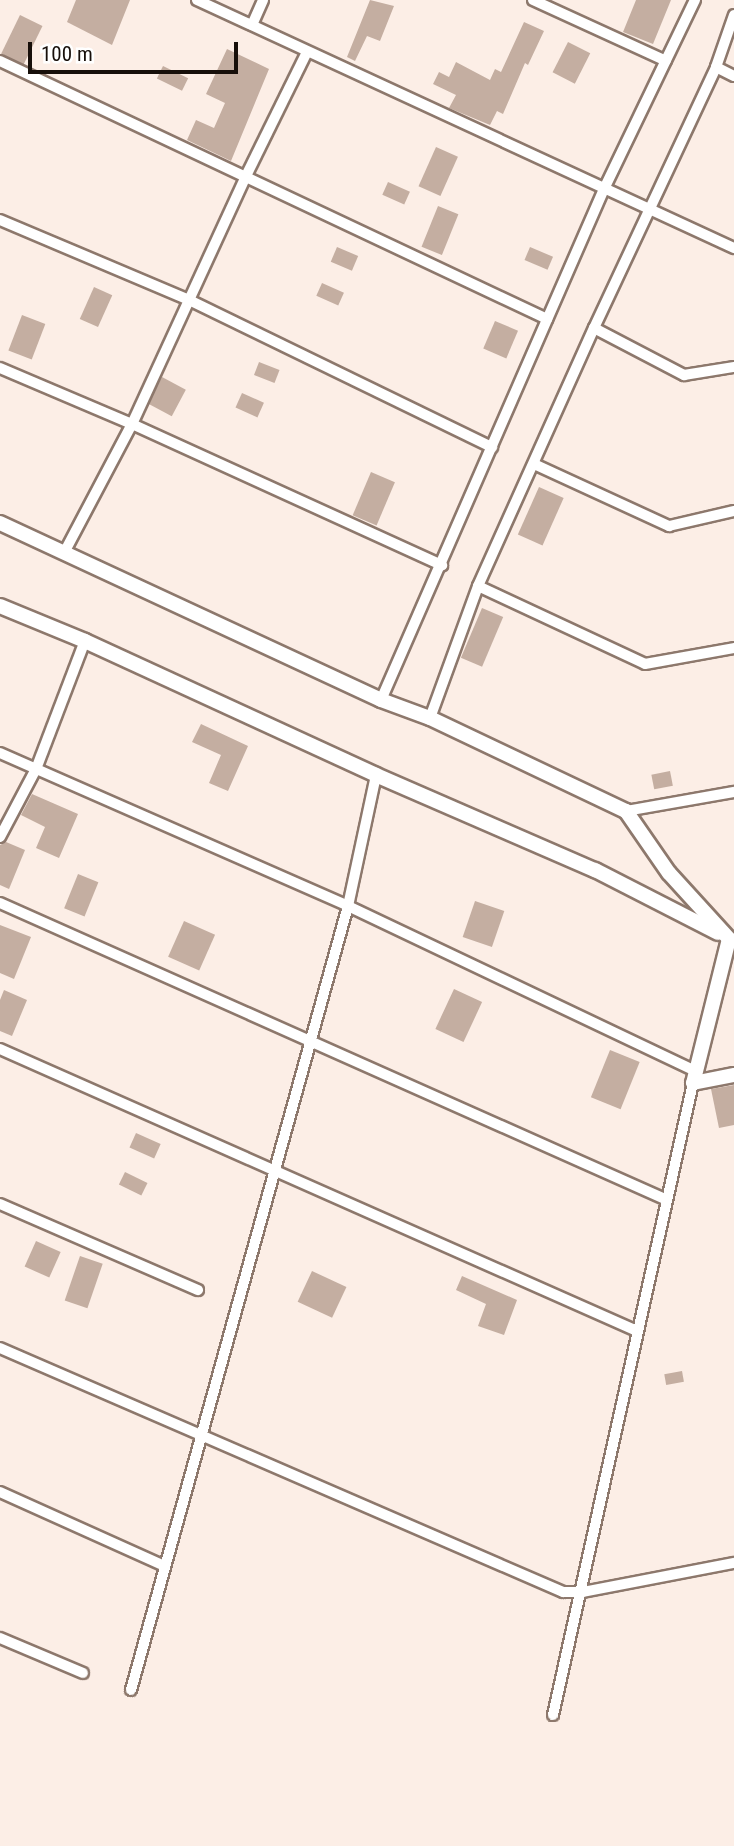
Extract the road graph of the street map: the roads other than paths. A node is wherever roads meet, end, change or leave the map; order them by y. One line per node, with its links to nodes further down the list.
1 (197, 0): 6 (street)
2 (263, 0): 6 (street)
3 (533, 0): 9 (street)
4 (695, 0): 9 (street)
5 (734, 15): 10 (street)
6 (252, 25): 7 (street)
7 (307, 52): 12 (street); 13 (street)
8 (0, 61): 12 (street)
9 (667, 61): 13 (street)
10 (716, 67): 11 (street); 14 (street)
11 (734, 76)
12 (245, 178): 17 (street); 18 (street)
13 (604, 189): 14 (street); 18 (street)
14 (649, 209): 16 (street); 19 (street)
15 (0, 220): 17 (street)
16 (734, 248)
17 (189, 300): 22 (street); 23 (street)
18 (547, 319): 23 (street)
19 (594, 328): 20 (street); 24 (street)
20 (734, 367)
21 (0, 368): 22 (street)
22 (132, 424): 27 (street); 28 (street)
23 (492, 447): 28 (street)
24 (534, 464): 25 (street); 29 (street)
25 (734, 511)
26 (0, 523): 27 (street)
27 (65, 551): 33 (street)
28 (442, 565): 33 (street)
29 (478, 586): 32 (street); 34 (street)
30 (0, 606): 31 (street)
31 (85, 641): 36 (street); 37 (street)
32 (734, 648)
33 (381, 700): 34 (street)
34 (430, 718): 39 (street)
35 (0, 753): 36 (street)
36 (36, 769): 40 (street); 42 (street)
37 (376, 775): 42 (street); 43 (street)
38 (734, 792): 39 (street)
39 (626, 811): 43 (street)
40 (0, 837)
41 (0, 903): 44 (street)
42 (348, 906): 44 (street); 47 (street)
43 (731, 938): 47 (street)
44 (310, 1041): 48 (street); 49 (street)
45 (0, 1049): 48 (street)
46 (734, 1075): 47 (street)
47 (694, 1077): 49 (street)
48 (274, 1169): 52 (street); 54 (street)
49 (667, 1200): 52 (street)
50 (0, 1204): 51 (street)
51 (198, 1290)
52 (637, 1331): 58 (street)
53 (0, 1348): 54 (street)
54 (201, 1433): 57 (street); 58 (street)
55 (0, 1492): 57 (street)
56 (734, 1563): 58 (street)
57 (165, 1566): 61 (street)
58 (579, 1592): 62 (street)
59 (0, 1638): 60 (street)
60 (83, 1673)
61 (131, 1690)
62 (553, 1715)

